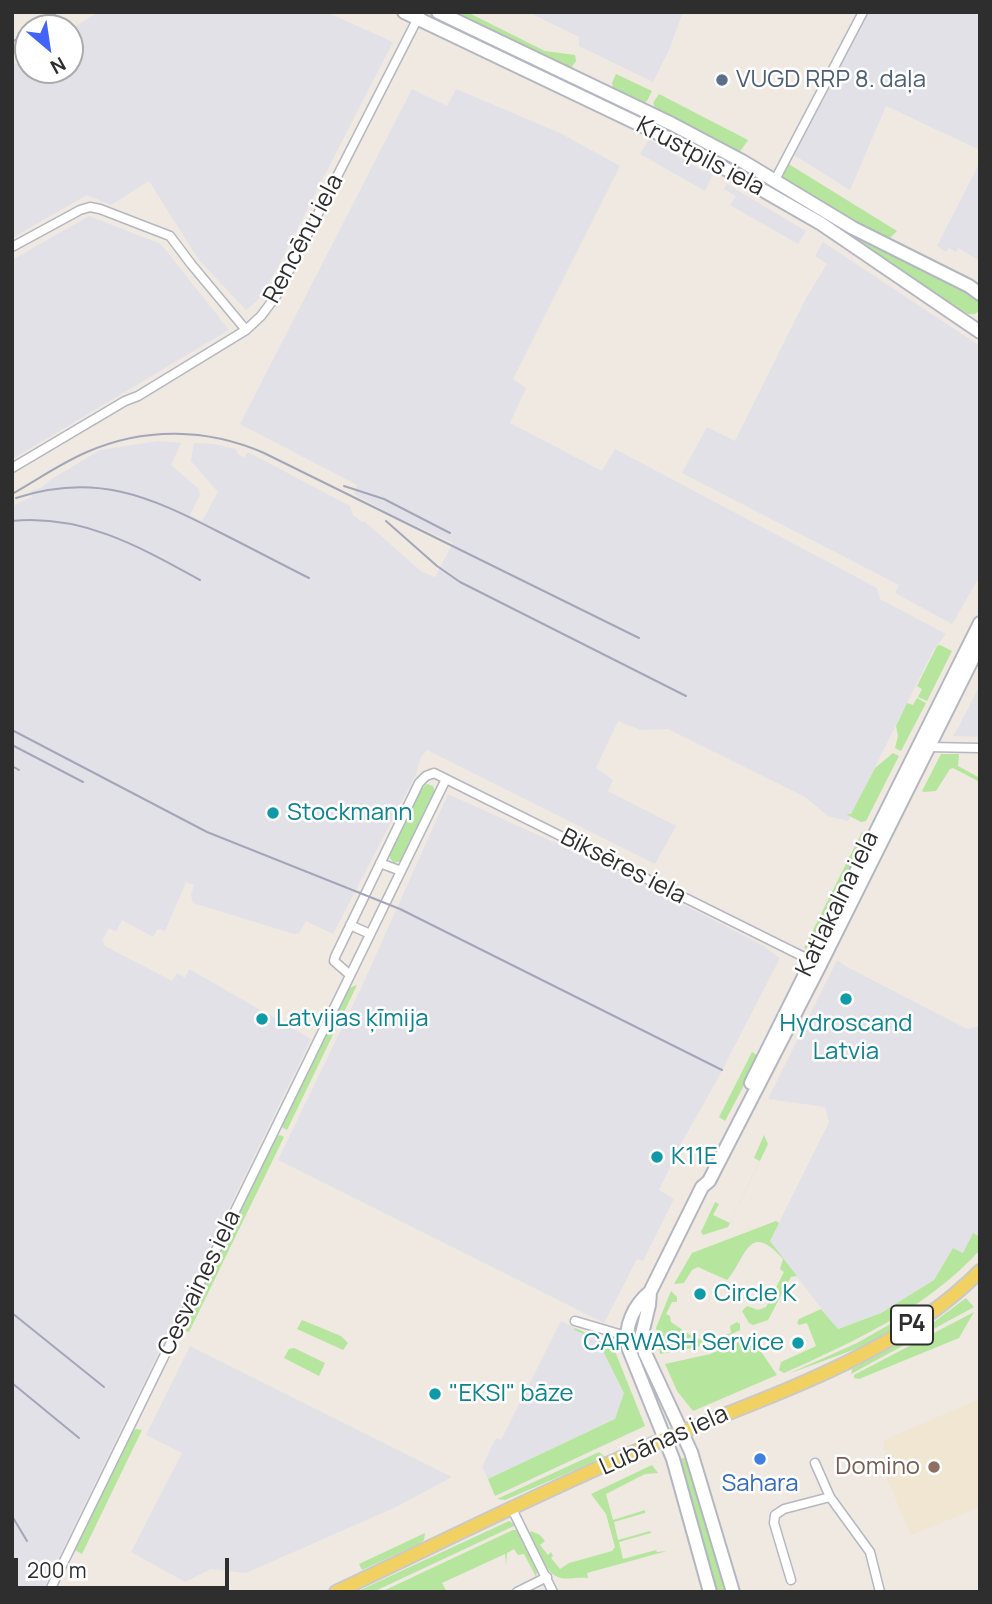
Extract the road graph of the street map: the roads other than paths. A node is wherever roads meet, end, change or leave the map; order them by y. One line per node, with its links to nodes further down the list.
1 (404, 12): 4 (street, Krustpils iela)
2 (438, 12): 5 (street, Krustpils iela)
3 (863, 12): 5 (street)
4 (419, 16): 7 (street, Krustpils iela); 10 (street, Rencēnu iela)
5 (775, 180): 8 (street, Krustpils iela)
6 (12, 247): 10 (street)
7 (913, 286): 9 (street); 11 (street, Krustpils iela)
8 (980, 295)
9 (980, 316)
10 (246, 330): 12 (street, Rencēnu iela)
11 (980, 332)
12 (12, 468)
13 (980, 623): 15 (street, Katlakalna iela)
14 (980, 644): 15 (street, Katlakalna iela)
15 (952, 689): 16 (street, Katlakalna iela); 23 (street, Katlakalna iela)
16 (928, 747): 17 (street); 23 (street, Katlakalna iela)
17 (980, 748)
18 (446, 779): 19 (street, Biksēres iela); 20 (street, Cesvaines iela); 23 (street, Biksēres iela)
19 (380, 863): 20 (street); 21 (street)
20 (401, 872): 22 (street, Cesvaines iela)
21 (350, 925): 22 (street); 24 (street)
22 (370, 934): 24 (street, Cesvaines iela)
23 (815, 962): 26 (street, Katlakalna iela)
24 (350, 975): 36 (street, Cesvaines iela)
25 (979, 1274): 29 (main road, Lubānas iela / P4)
26 (650, 1292): 28 (street, Katlakalna iela); 29 (street, Katlakalna iela)
27 (575, 1321): 28 (street)
28 (626, 1336): 30 (street)
29 (682, 1432): 30 (main road, Lubānas iela / P4); 41 (street, Katlakalna iela)
30 (665, 1439): 33 (main road, Lubānas iela / P4); 40 (street)
31 (815, 1463): 32 (street)
32 (830, 1497): 35 (street); 42 (street)
33 (512, 1509): 34 (street); 37 (main road, Lubānas iela / P4)
34 (547, 1577): 38 (street); 39 (street)
35 (791, 1580)
36 (50, 1592)
37 (336, 1592)
38 (517, 1592)
39 (553, 1592)
40 (710, 1592)
41 (733, 1592)
42 (880, 1592)

